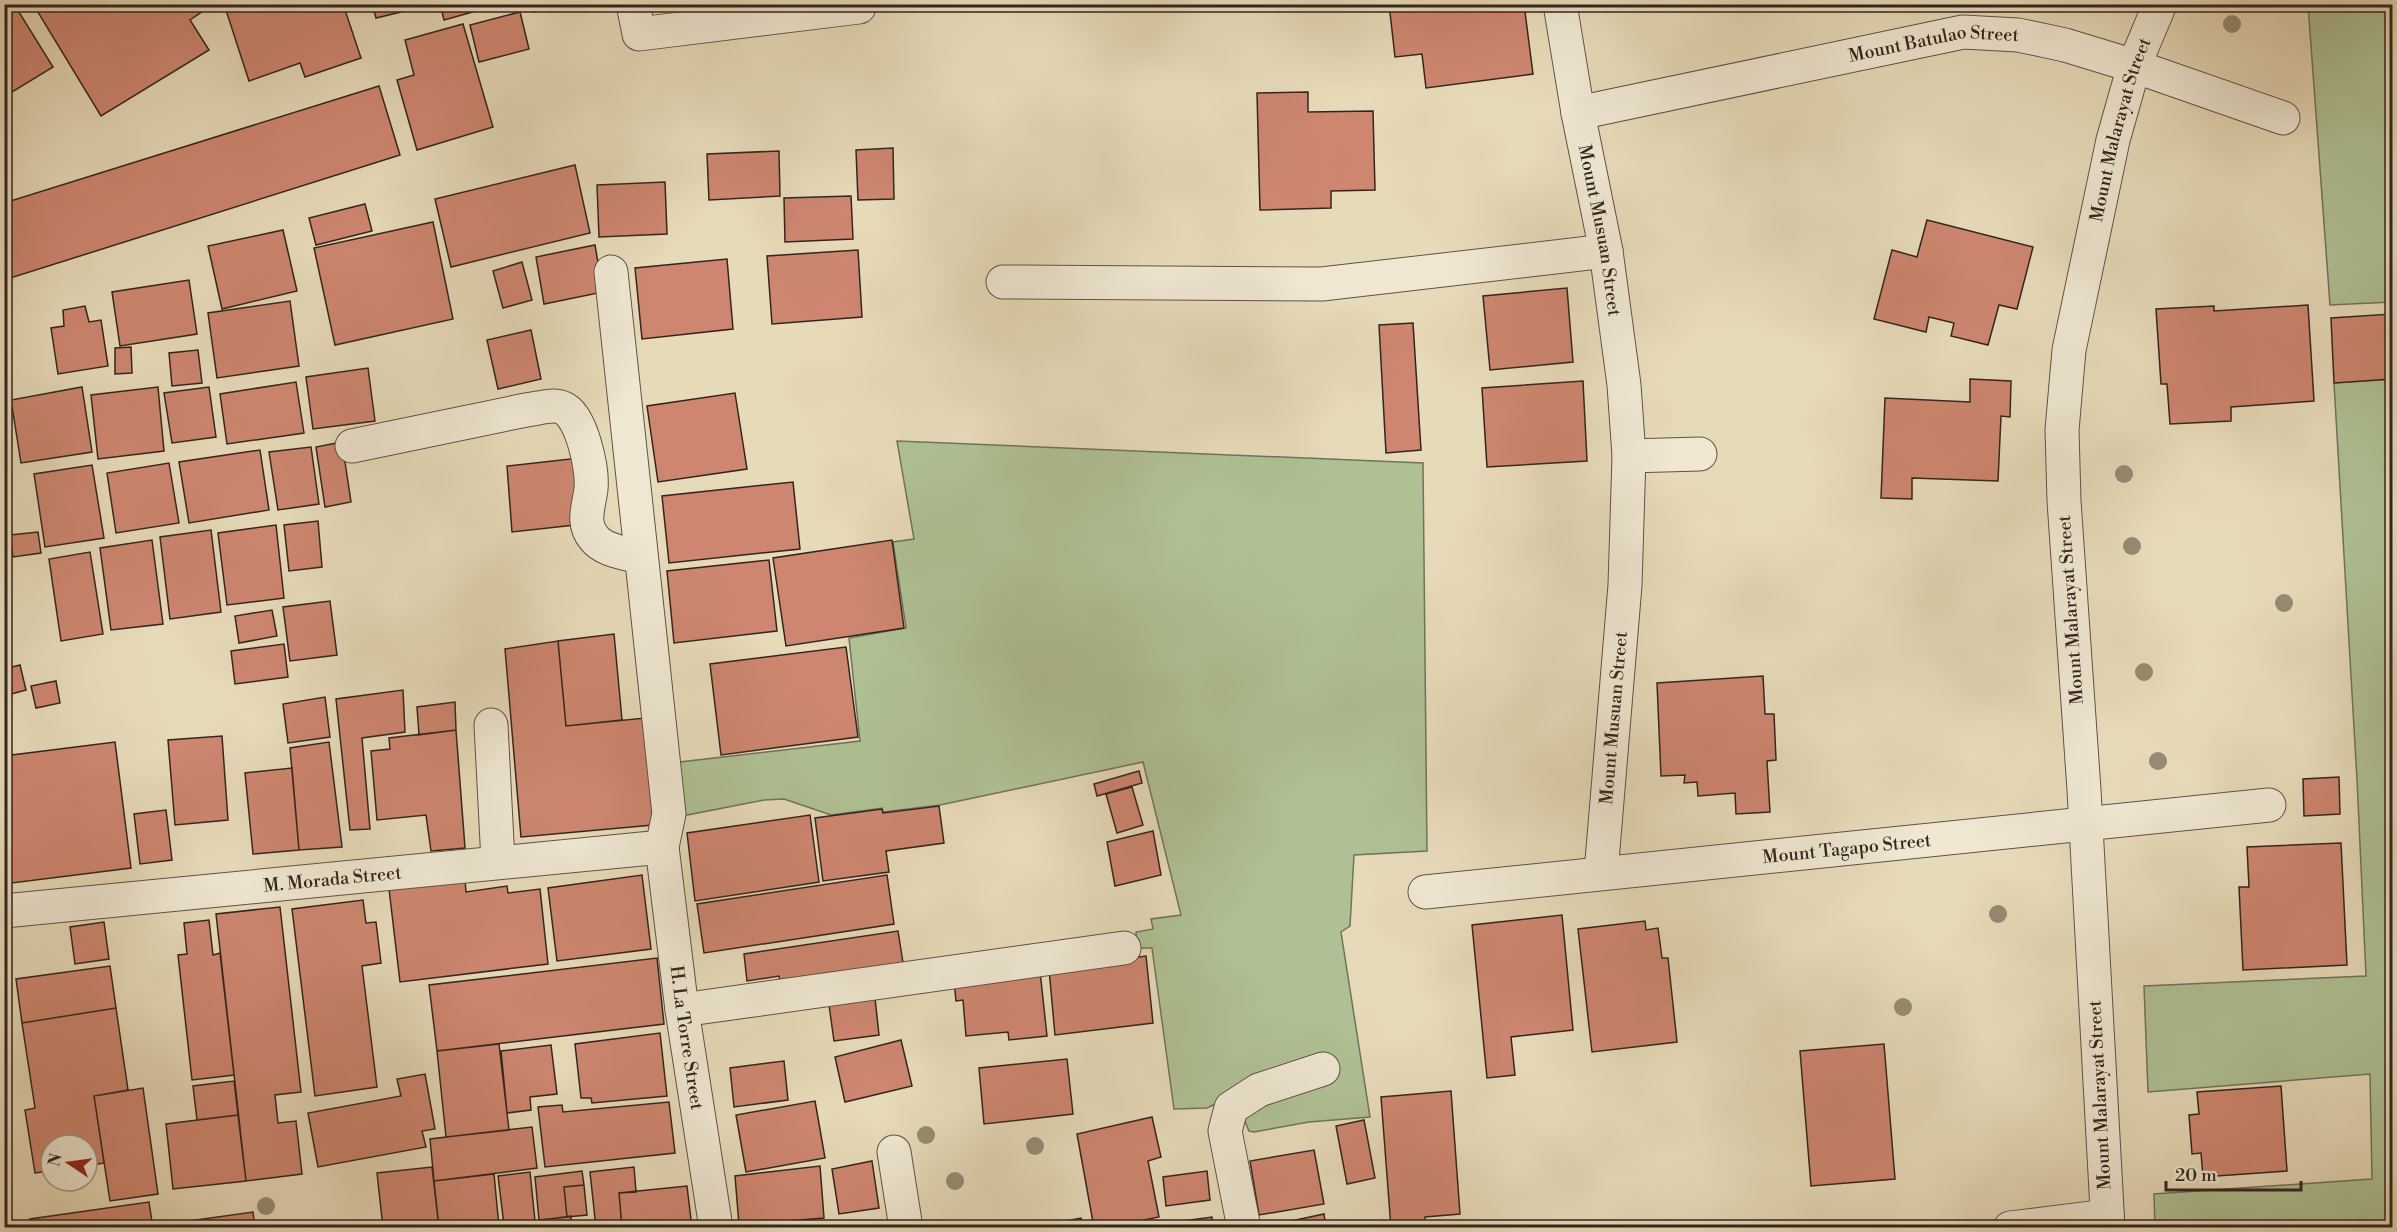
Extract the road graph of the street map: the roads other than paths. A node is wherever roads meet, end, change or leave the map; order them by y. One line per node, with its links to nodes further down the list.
1 (633, 4): 2 (street)
2 (858, 4)
3 (1560, 4): 6 (street, Mount Musuan Street)
4 (2160, 4): 5 (street, Mount Malarayat Street)
5 (2134, 66): 6 (street, Mount Batulao Street); 7 (street, Mount Batulao Street); 17 (street, Mount Malarayat Street)
6 (1578, 113): 8 (street, Mount Musuan Street)
7 (2283, 118)
8 (1606, 251): 10 (street); 13 (street, Mount Musuan Street)
9 (611, 272): 14 (street, H. La Torre Street)
10 (1003, 282)
11 (352, 446): 14 (street)
12 (1700, 454): 13 (street)
13 (1629, 456): 20 (street, Mount Musuan Street)
14 (640, 557): 18 (street, H. La Torre Street)
15 (492, 725): 19 (street)
16 (2269, 805): 17 (street, Mount Tagapo Street)
17 (2086, 825): 20 (street, Mount Tagapo Street); 27 (street, Mount Malarayat Street)
18 (662, 847): 19 (street, M. Morada Street); 24 (street, H. La Torre Street)
19 (498, 862): 22 (street, M. Morada Street)
20 (1600, 873): 21 (street, Mount Tagapo Street)
21 (1425, 892)
22 (4, 911)
23 (1124, 948): 24 (street)
24 (682, 1010): 28 (street, H. La Torre Street)
25 (1323, 1069): 30 (street)
26 (894, 1152): 29 (street)
27 (2108, 1222): 31 (street)
28 (716, 1227)
29 (906, 1227)
30 (1244, 1227)
31 (2010, 1227)

